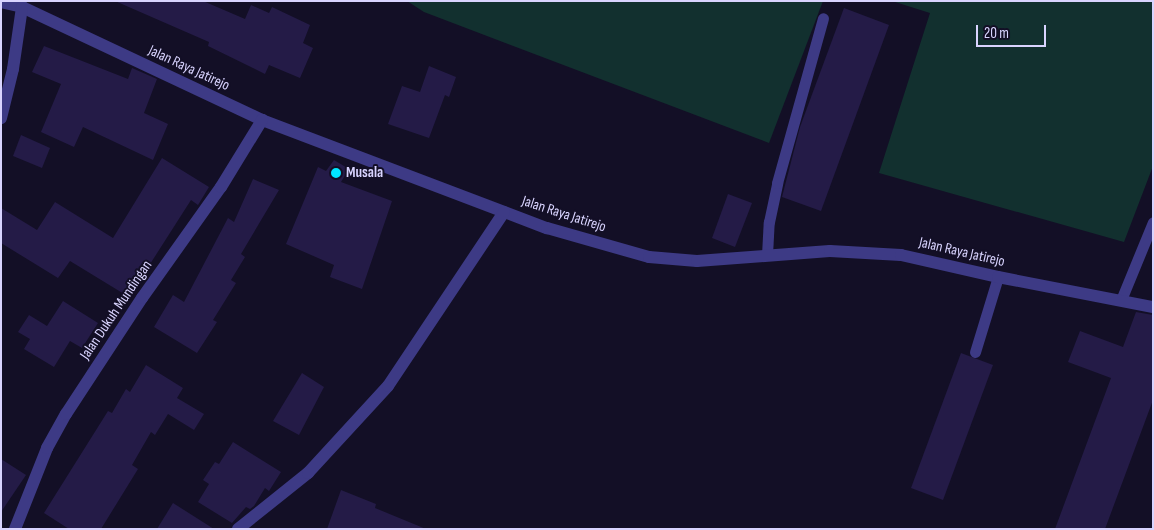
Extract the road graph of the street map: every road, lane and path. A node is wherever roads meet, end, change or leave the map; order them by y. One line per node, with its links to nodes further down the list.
1 (1, 2): 2 (street, Jalan Raya Jatirejo)
2 (22, 7): 4 (street); 5 (street, Jalan Raya Jatirejo)
3 (823, 18): 8 (lane)
4 (1, 118)
5 (262, 120): 6 (street, Jalan Raya Jatirejo); 13 (street, Jalan Dukuh Mundingan)
6 (504, 212): 8 (street, Jalan Raya Jatirejo); 14 (street)
7 (1153, 222): 10 (lane)
8 (767, 254): 9 (street, Jalan Raya Jatirejo)
9 (998, 278): 10 (street, Jalan Raya Jatirejo); 12 (lane)
10 (1121, 300): 11 (street, Jalan Raya Jatirejo)
11 (1153, 307)
12 (975, 352)
13 (15, 529)
14 (238, 529)

